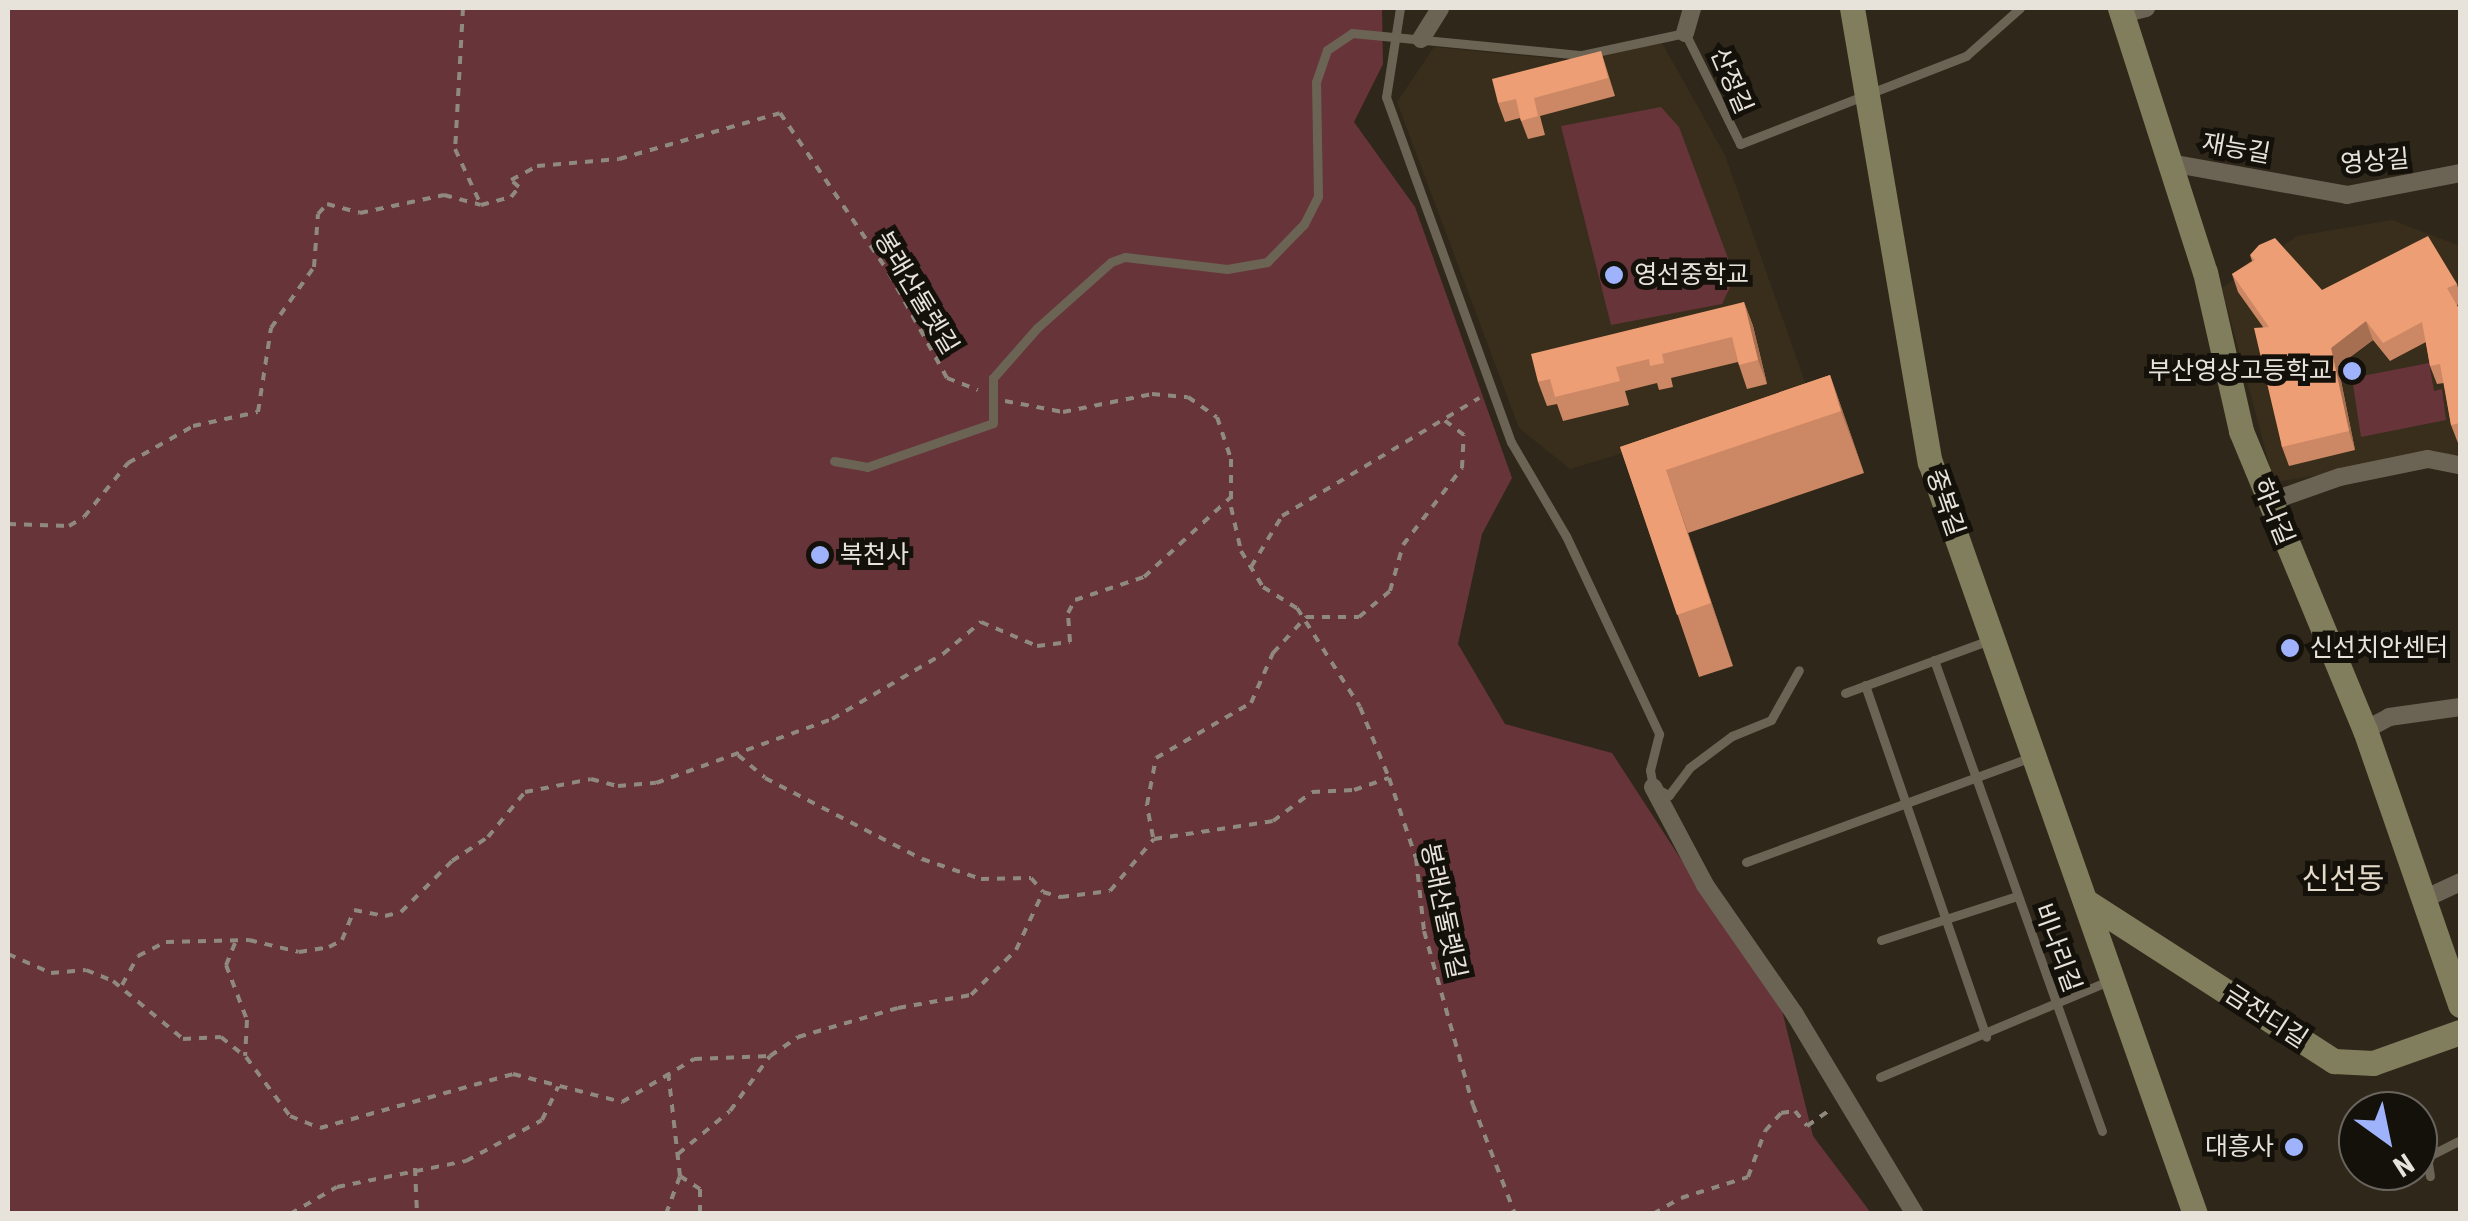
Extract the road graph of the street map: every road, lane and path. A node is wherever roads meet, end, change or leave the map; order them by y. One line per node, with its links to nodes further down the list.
1 (463, 8): 15 (path)
2 (1400, 8): 8 (lane)
3 (1440, 8): 10 (street)
4 (1692, 8): 9 (street)
5 (1852, 8): 11 (street, 중복길)
6 (2020, 8): 11 (lane)
7 (2129, 10): 12 (street, 하나길)
8 (1399, 33): 10 (lane, 산정길); 16 (lane); 17 (lane, 산정길)
9 (1684, 33): 10 (lane, 산정길); 11 (lane, 산정길)
10 (1422, 39)
11 (1866, 97): 26 (street, 중복길)
12 (2170, 163): 14 (street, 재능길); 22 (street, 하나길)
13 (2460, 173): 14 (street, 영상길)
14 (2293, 185)
15 (481, 205): 17 (path, 봉래산둘렛길); 23 (path)
16 (1492, 390): 18 (path); 37 (lane)
17 (995, 399): 19 (lane, 산정길); 21 (path, 봉래산둘렛길)
18 (1443, 419): 24 (path); 25 (path)
19 (834, 461)
20 (2460, 465): 22 (street)
21 (1231, 498): 24 (path, 봉래산둘렛길); 33 (path)
22 (2269, 502): 32 (street, 하나길)
23 (8, 524)
24 (1251, 567): 25 (path, 봉래산둘렛길)
25 (1304, 618): 35 (path, 봉래산둘렛길); 39 (path)
26 (1992, 639): 27 (lane); 34 (street, 중복길)
27 (1934, 660): 29 (lane); 36 (lane, 비나리길)
28 (1799, 670): 37 (lane)
29 (1865, 685): 30 (lane); 38 (lane)
30 (1845, 692)
31 (2460, 706): 32 (street)
32 (2365, 730): 44 (street, 하나길)
33 (738, 754): 42 (path); 48 (path)
34 (2034, 756): 36 (lane); 45 (street, 중복길)
35 (1389, 778): 39 (path); 71 (path, 봉래산둘렛길)
36 (1975, 778): 38 (lane); 43 (lane, 비나리길)
37 (1653, 787): 62 (street)
38 (1904, 804): 40 (lane); 46 (lane)
39 (1154, 839): 42 (path)
40 (1746, 862)
41 (2460, 882): 44 (street)
42 (1043, 892): 57 (path)
43 (2017, 896): 46 (lane); 53 (lane, 비나리길)
44 (2424, 899): 50 (street, 하나길)
45 (2086, 902): 51 (street, 중복길); 55 (street, 금잔디길)
46 (1944, 920): 47 (lane); 56 (lane)
47 (1881, 940)
48 (235, 943): 52 (path); 58 (path)
49 (8, 954): 52 (path)
50 (2453, 961): 54 (street, 하나길)
51 (2114, 978): 53 (lane); 74 (street, 중복길)
52 (122, 985): 58 (path)
53 (2056, 1004): 56 (lane); 63 (lane, 비나리길)
54 (2460, 1005)
55 (2460, 1032)
56 (1986, 1037): 60 (lane)
57 (770, 1056): 59 (path); 64 (path)
58 (246, 1058): 61 (path)
59 (668, 1071): 61 (path); 64 (path)
60 (1880, 1077)
61 (558, 1087): 65 (path)
62 (1847, 1099): 72 (path); 73 (street)
63 (2102, 1131)
64 (678, 1154): 66 (path)
65 (414, 1167): 67 (path); 68 (path)
66 (680, 1176): 69 (path); 70 (path)
67 (290, 1214)
68 (417, 1214)
69 (666, 1214)
70 (700, 1214)
71 (1515, 1214)
72 (1653, 1214)
73 (1915, 1214)
74 (2195, 1214)

